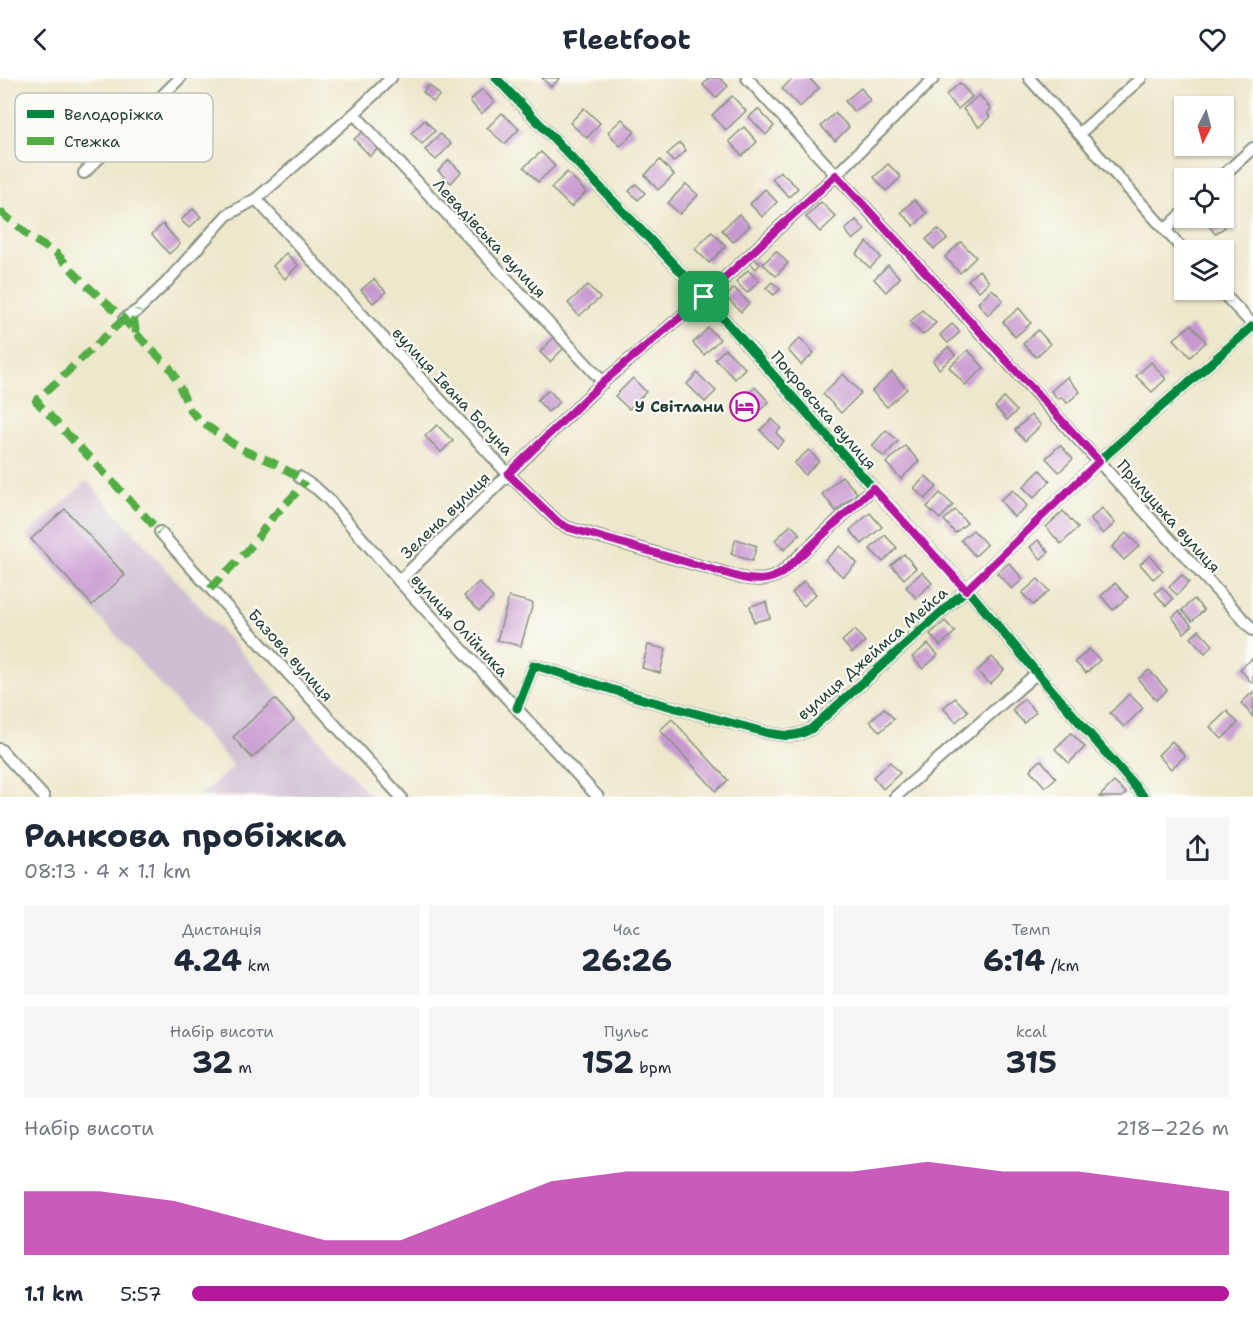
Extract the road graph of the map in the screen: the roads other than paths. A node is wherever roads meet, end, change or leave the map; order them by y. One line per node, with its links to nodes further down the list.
1 (180, 78): 8 (street)
2 (391, 78): 9 (street)
3 (496, 78): 20 (street, Покровська вулиця)
4 (747, 78): 15 (street, Прилуцька вулиця)
5 (934, 78): 15 (street, Зелена вулиця)
6 (1029, 78): 10 (street)
7 (1141, 78): 10 (street)
8 (165, 93)
9 (354, 114): 16 (street); 24 (street, Левадівська вулиця)
10 (1080, 133): 18 (street)
11 (1253, 148): 13 (street)
12 (95, 162): 14 (street)
13 (1231, 168)
14 (84, 173)
15 (836, 175): 20 (street, Зелена вулиця); 25 (street, Прилуцька вулиця)
16 (255, 199): 22 (street); 26 (street, вулиця Івана Богуна)
17 (1174, 221): 18 (street)
18 (1165, 230): 19 (street)
19 (1174, 240)
20 (704, 297): 24 (street, Зелена вулиця); 28 (street, Покровська вулиця)
21 (1229, 300): 23 (street)
22 (124, 319)
23 (1253, 326): 25 (street, вулиця Джеймса Мейса)
24 (603, 382): 26 (street, Зелена вулиця)
25 (1099, 461): 31 (street, вулиця Джеймса Мейса); 32 (street, Прилуцька вулиця)
26 (508, 474): 28 (street, вулиця Івана Богуна); 30 (street, Зелена вулиця)
27 (299, 477): 30 (street, вулиця Олійника)
28 (873, 488): 31 (street, Покровська вулиця)
29 (160, 531): 37 (street, Базова вулиця)
30 (399, 581): 34 (street, вулиця Олійника)
31 (966, 590): 33 (street, Покровська вулиця); 34 (street, вулиця Джеймса Мейса)
32 (1253, 630)
33 (1036, 673): 39 (street); 40 (street, Покровська вулиця)
34 (517, 708): 38 (street, вулиця Олійника)
35 (0, 749): 36 (street)
36 (44, 797)
37 (401, 797)
38 (598, 797)
39 (895, 797)
40 (1144, 797)

